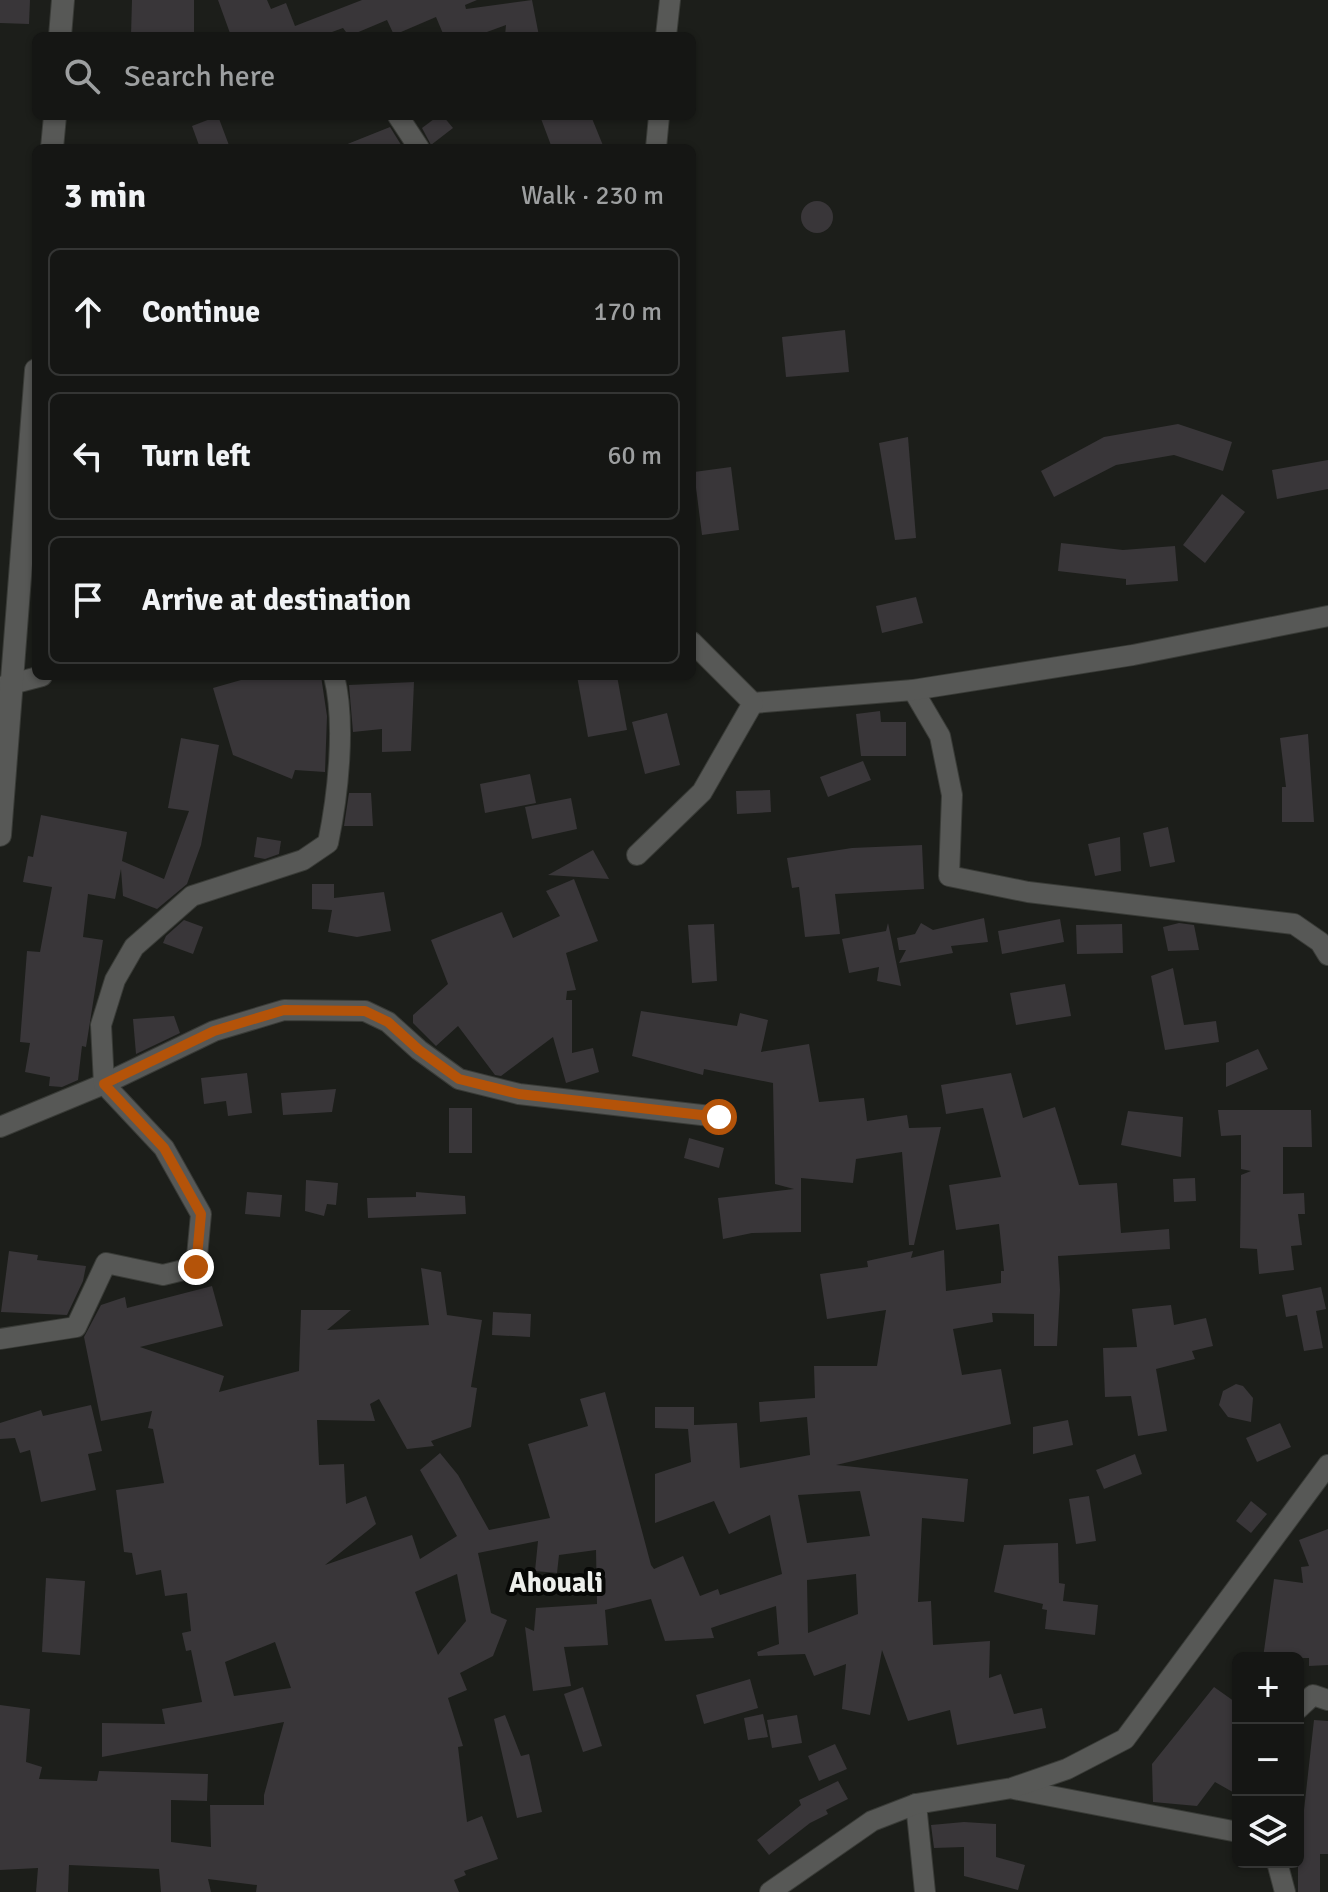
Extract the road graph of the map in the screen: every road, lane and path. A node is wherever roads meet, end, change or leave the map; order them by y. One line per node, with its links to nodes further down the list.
1 (63, 0): 3 (street)
2 (670, 0): 4 (street)
3 (60, 32)
4 (666, 32)
5 (55, 120): 8 (street)
6 (401, 120): 9 (street)
7 (659, 120): 10 (street)
8 (52, 144)
9 (416, 144)
10 (656, 144)
11 (32, 412): 16 (street)
12 (1328, 616): 17 (street)
13 (696, 646): 18 (street)
14 (32, 678): 16 (street)
15 (335, 680): 22 (street)
16 (6, 685): 19 (street)
17 (913, 690): 18 (street); 21 (street)
18 (753, 703): 20 (street)
19 (0, 835)
20 (637, 855)
21 (1328, 955)
22 (104, 1084): 23 (street); 24 (street); 25 (street)
23 (719, 1117)
24 (0, 1127)
25 (0, 1339)
26 (1328, 1465): 29 (street)
27 (1328, 1700): 28 (street)
28 (1304, 1703)
29 (1012, 1788): 30 (street); 31 (street)
30 (916, 1804): 33 (street); 34 (street)
31 (1232, 1831)
32 (1279, 1868): 35 (street)
33 (770, 1892)
34 (925, 1892)
35 (1285, 1892)

